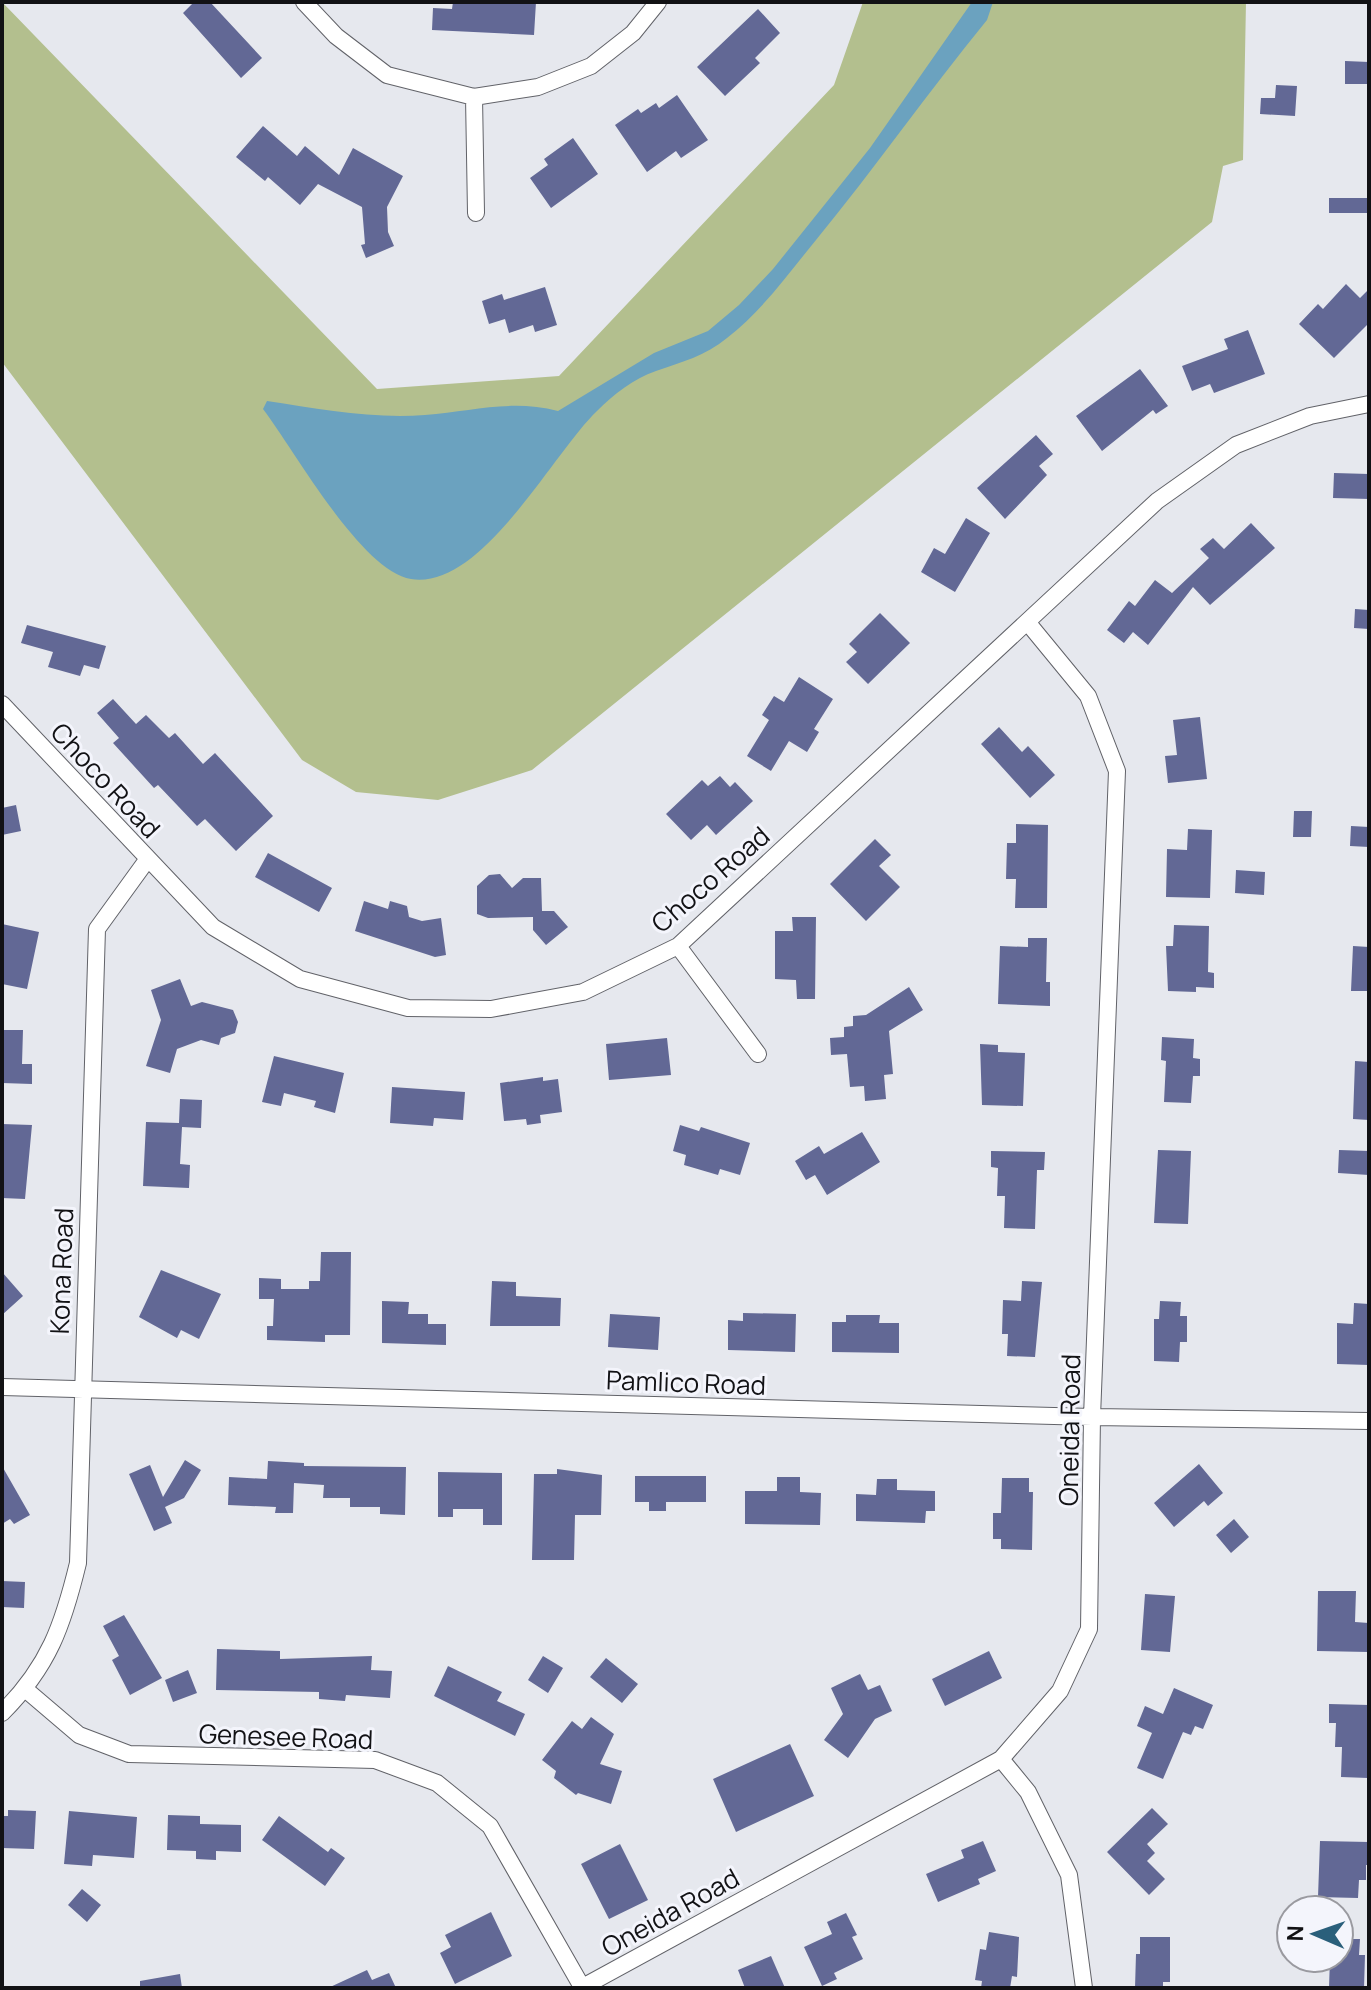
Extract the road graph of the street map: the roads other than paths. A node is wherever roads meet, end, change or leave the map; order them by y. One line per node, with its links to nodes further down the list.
1 (304, 2): 3 (street)
2 (658, 2): 3 (street)
3 (474, 97): 4 (street)
4 (476, 213)
5 (1369, 404): 6 (street, Choco Road)
6 (1028, 623): 9 (street, Choco Road); 13 (street, Oneida Road)
7 (2, 704): 8 (street, Choco Road)
8 (147, 860): 9 (street, Choco Road); 12 (street, Kona Road)
9 (678, 946): 10 (street)
10 (758, 1054)
11 (2, 1387): 12 (street, Pamlico Road)
12 (81, 1390): 13 (street, Pamlico Road); 15 (street, Kona Road)
13 (1092, 1417): 14 (street, Pamlico Road); 17 (street, Oneida Road)
14 (1369, 1421)
15 (25, 1689): 16 (street); 18 (street, Genesee Road)
16 (2, 1713)
17 (1001, 1759): 18 (street, Oneida Road); 19 (street)
18 (581, 1988)
19 (1084, 1988)

